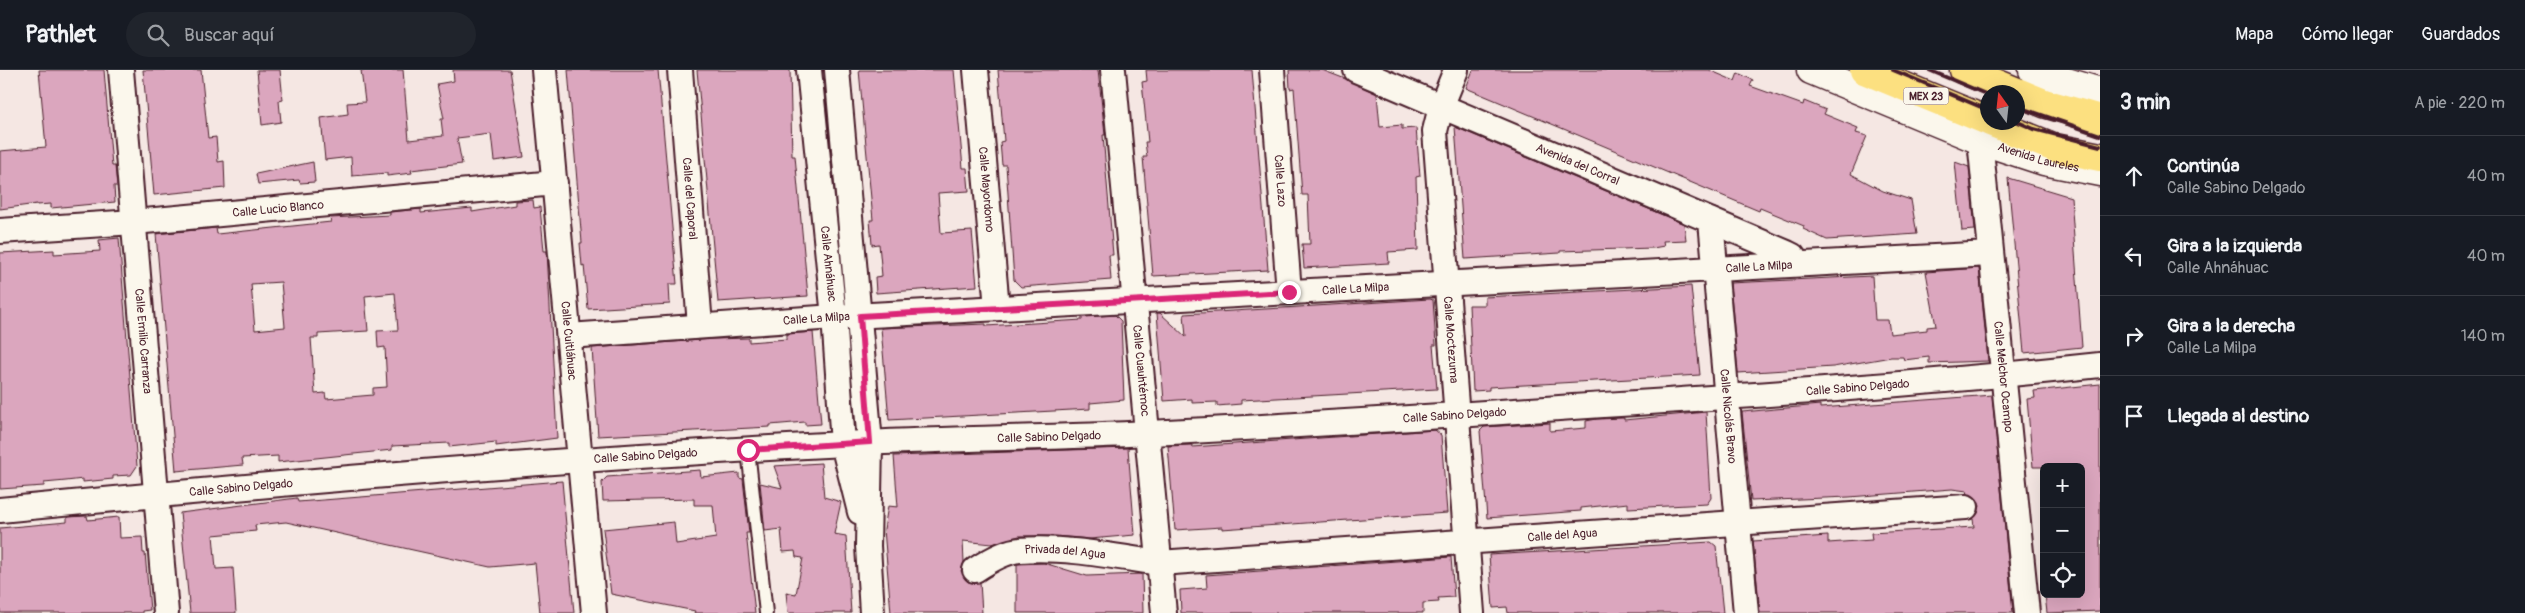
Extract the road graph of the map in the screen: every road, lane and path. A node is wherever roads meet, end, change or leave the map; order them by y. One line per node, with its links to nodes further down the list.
1 (120, 70): 27 (street, Calle Emilio Carranza)
2 (544, 70): 25 (street, Calle Cuitláhuac)
3 (680, 70): 38 (street, Calle del Caporal)
4 (808, 70): 37 (street, Calle Ahnáhuac)
5 (837, 70): 36 (street, Calle Ahnáhuac)
6 (976, 70): 35 (street, Calle Mayordomo)
7 (1113, 70): 34 (street, Calle Cuauhtémoc)
8 (1272, 70): 33 (street, Calle Lazo)
9 (1356, 70): 16 (street, Avenida del Corral)
10 (1456, 70): 16 (street, Calle Moctezuma)
11 (1811, 70): 19 (main road, Avenida Laureles)
12 (1864, 70): 18 (main road, Avenida Laureles / MEX 23)
13 (1964, 70): 17 (main road)
14 (2033, 70): 15 (main road)
15 (2100, 92)
16 (1441, 107): 26 (street, Avenida del Corral); 32 (street, Calle Moctezuma)
17 (2100, 119)
18 (1980, 125)
19 (1980, 126)
20 (1986, 130): 29 (street, Calle Melchor Ocampo)
21 (1990, 130): 24 (main road, Avenida Laureles)
22 (1993, 130): 23 (main road, Avenida Laureles / MEX 23)
23 (2100, 157)
24 (2100, 172)
25 (555, 183): 27 (street, Calle Lucio Blanco); 39 (street, Calle Cuitláhuac)
26 (1710, 221): 30 (street, Avenida del Corral); 31 (street, Calle Nicolás Bravo)
27 (134, 222): 28 (street, Calle Lucio Blanco); 49 (street, Calle Emilio Carranza)
28 (0, 231)
29 (1990, 254): 30 (street, Calle La Milpa); 41 (street, Calle Melchor Ocampo)
30 (1797, 264): 31 (street, Calle La Milpa)
31 (1715, 269): 32 (street, Calle La Milpa); 42 (street, Calle Nicolás Bravo)
32 (1447, 283): 33 (street, Calle La Milpa); 43 (street, Calle Moctezuma)
33 (1289, 292): 34 (street, Calle La Milpa)
34 (1136, 300): 35 (street, Calle La Milpa); 44 (street, Calle Cuauhtémoc)
35 (997, 308): 36 (street, Calle La Milpa)
36 (860, 316): 37 (street, Calle La Milpa); 45 (street, Calle Ahnáhuac)
37 (834, 317): 38 (street, Calle La Milpa); 46 (street, Calle Ahnáhuac)
38 (700, 326): 39 (street, Calle La Milpa)
39 (569, 336): 48 (street, Calle Cuitláhuac)
40 (2100, 366): 41 (street, Calle Sabino Delgado)
41 (2003, 376): 42 (street, Calle Sabino Delgado); 64 (street, Calle Melchor Ocampo)
42 (1727, 397): 43 (street, Calle Sabino Delgado); 52 (street, Calle Nicolás Bravo)
43 (1457, 415): 44 (street, Calle Sabino Delgado); 53 (street, Calle Moctezuma)
44 (1148, 434): 45 (street, Calle Sabino Delgado); 55 (street, Calle Cuauhtémoc)
45 (870, 442): 46 (street, Calle Sabino Delgado); 54 (street, Calle Ahnáhuac)
46 (844, 444): 47 (street, Calle Sabino Delgado); 54 (street, Calle Ahnáhuac)
47 (748, 450): 48 (street, Calle Sabino Delgado); 59 (lane)
48 (581, 461): 49 (street, Calle Sabino Delgado); 58 (street, Calle Cuitláhuac)
49 (156, 495): 51 (street, Calle Sabino Delgado); 57 (street, Calle Emilio Carranza)
50 (1966, 508): 52 (street, Calle del Agua)
51 (0, 510)
52 (1739, 523): 53 (street, Calle del Agua); 63 (street, Calle Nicolás Bravo)
53 (1466, 542): 55 (street, Calle del Agua); 62 (street, Calle Moctezuma)
54 (868, 546): 60 (street, Calle Ahnáhuac)
55 (1159, 562): 56 (street, Privada del Agua); 61 (street, Calle Cuauhtémoc)
56 (975, 570)
57 (166, 613)
58 (594, 613)
59 (766, 613)
60 (872, 613)
61 (1164, 613)
62 (1472, 613)
63 (1746, 613)
64 (2026, 613)

